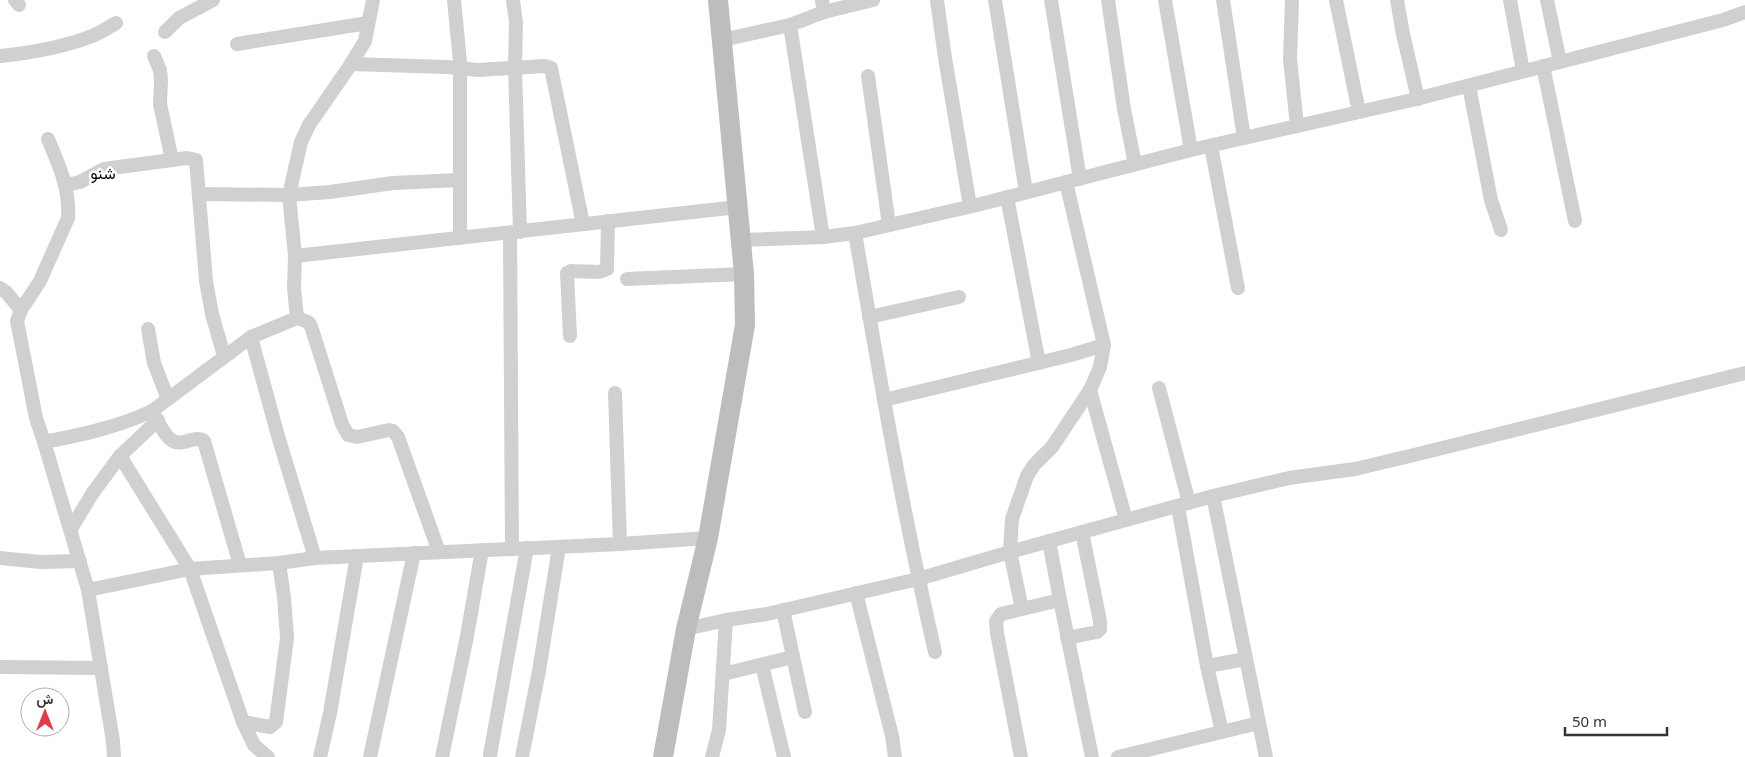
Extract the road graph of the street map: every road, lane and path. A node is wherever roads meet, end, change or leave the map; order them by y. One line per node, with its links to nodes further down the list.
1 (213, 0): 23 (street)
2 (373, 0): 21 (street)
3 (454, 0): 32 (street)
4 (513, 0): 31 (street)
5 (718, 0): 24 (main road)
6 (873, 0): 18 (street)
7 (937, 0): 53 (street)
8 (995, 0): 49 (street)
9 (1051, 0): 45 (street)
10 (1108, 0): 44 (street)
11 (1165, 0): 42 (street)
12 (1223, 0): 40 (street)
13 (1292, 0): 38 (street)
14 (1336, 0): 37 (street)
15 (1397, 0): 36 (street)
16 (1510, 0): 33 (street)
17 (1547, 0): 28 (street)
18 (823, 6): 22 (street)
19 (1745, 12): 28 (street)
20 (116, 23): 26 (street)
21 (368, 23): 25 (street); 29 (street)
22 (790, 25): 24 (street); 62 (street)
23 (165, 32)
24 (722, 40): 54 (main road)
25 (237, 44)
26 (0, 56)
27 (154, 56): 43 (street)
28 (1560, 62): 30 (street)
29 (351, 64): 32 (street); 51 (street)
30 (1543, 66): 33 (street); 56 (street)
31 (515, 68): 32 (street); 57 (street); 60 (street)
32 (460, 69): 46 (street)
33 (1523, 71): 35 (street)
34 (868, 76): 58 (street)
35 (1469, 86): 36 (street); 59 (street)
36 (1418, 98): 37 (street)
37 (1359, 112): 38 (street)
38 (1297, 126): 40 (street)
39 (48, 138): 48 (street)
40 (1244, 138): 41 (street)
41 (1211, 146): 42 (street); 69 (street)
42 (1191, 150): 44 (street)
43 (172, 160): 48 (street); 50 (street)
44 (1135, 164): 45 (street)
45 (1080, 178): 47 (street)
46 (460, 180): 51 (street); 63 (street)
47 (1066, 182): 49 (street); 77 (street)
48 (66, 185): 71 (street)
49 (1026, 192): 52 (street)
50 (200, 194): 51 (street); 78 (street)
51 (289, 195): 65 (street)
52 (1007, 197): 53 (street); 79 (street)
53 (970, 206): 58 (street)
54 (738, 207): 55 (street); 64 (main road)
55 (608, 221): 57 (street); 75 (street)
56 (1575, 221)
57 (583, 224): 60 (street)
58 (889, 225): 61 (street)
59 (1501, 230)
60 (515, 233): 63 (street); 99 (street)
61 (855, 233): 62 (street); 72 (street)
62 (823, 237): 64 (street)
63 (460, 238): 65 (street)
64 (741, 240): 66 (main road)
65 (296, 256): 73 (street)
66 (744, 274): 67 (street); 94 (main road)
67 (627, 279)
68 (0, 288): 71 (street)
69 (1238, 288)
70 (959, 297): 72 (street)
71 (21, 310): 87 (street)
72 (869, 317): 85 (street)
73 (298, 318): 76 (street); 101 (street)
74 (148, 329): 84 (street)
75 (570, 336)
76 (251, 337): 78 (street); 106 (street)
77 (1104, 345): 79 (street); 82 (street)
78 (224, 356): 84 (street)
79 (1040, 363): 85 (street)
80 (1745, 373): 89 (street)
81 (1159, 388): 90 (street)
82 (1090, 390): 91 (street); 102 (street)
83 (615, 393): 96 (street)
84 (168, 399): 86 (street)
85 (884, 400): 111 (street)
86 (155, 415): 87 (street); 88 (street); 109 (street)
87 (44, 442): 92 (street)
88 (120, 456): 92 (street); 110 (street)
89 (1213, 496): 90 (street); 122 (street)
90 (1184, 505): 91 (street); 124 (street)
91 (1126, 520): 93 (street)
92 (71, 529): 107 (street)
93 (1082, 532): 95 (street); 119 (street)
94 (708, 538): 96 (street); 118 (main road)
95 (1049, 541): 102 (street); 114 (street)
96 (620, 544): 97 (street)
97 (559, 547): 98 (street); 138 (street)
98 (527, 548): 99 (street); 132 (street)
99 (512, 549): 100 (street)
100 (482, 550): 101 (street); 137 (street)
101 (439, 552): 103 (street)
102 (1010, 552): 111 (street); 115 (street)
103 (414, 553): 104 (street); 136 (street)
104 (358, 556): 106 (street); 135 (street)
105 (0, 558): 107 (street)
106 (315, 558): 108 (street)
107 (80, 561): 112 (street)
108 (279, 563): 109 (street); 129 (street)
109 (240, 566): 110 (street)
110 (190, 569): 112 (street); 129 (street)
111 (918, 579): 113 (street); 120 (street)
112 (88, 590): 126 (street)
113 (856, 593): 116 (street); 142 (street)
114 (1060, 600): 115 (street); 119 (street)
115 (1022, 609): 143 (street)
116 (783, 610): 117 (street); 121 (street)
117 (726, 620): 118 (street); 127 (street)
118 (686, 629): 139 (main road)
119 (1067, 638): 144 (street)
120 (935, 652)
121 (794, 657): 123 (street); 128 (street)
122 (1246, 659): 124 (street); 130 (street)
123 (762, 665): 127 (street); 141 (street)
124 (1208, 666): 131 (street)
125 (0, 667): 126 (street)
126 (101, 668): 133 (street)
127 (723, 674): 140 (street)
128 (805, 712)
129 (243, 722): 134 (street)
130 (1259, 723): 131 (street); 146 (street)
131 (1222, 732): 145 (street)
132 (490, 755)
133 (114, 757)
134 (268, 757)
135 (320, 757)
136 (370, 757)
137 (442, 757)
138 (522, 757)
139 (663, 757)
140 (712, 757)
141 (784, 757)
142 (895, 757)
143 (1021, 757)
144 (1092, 757)
145 (1118, 757)
146 (1266, 757)

